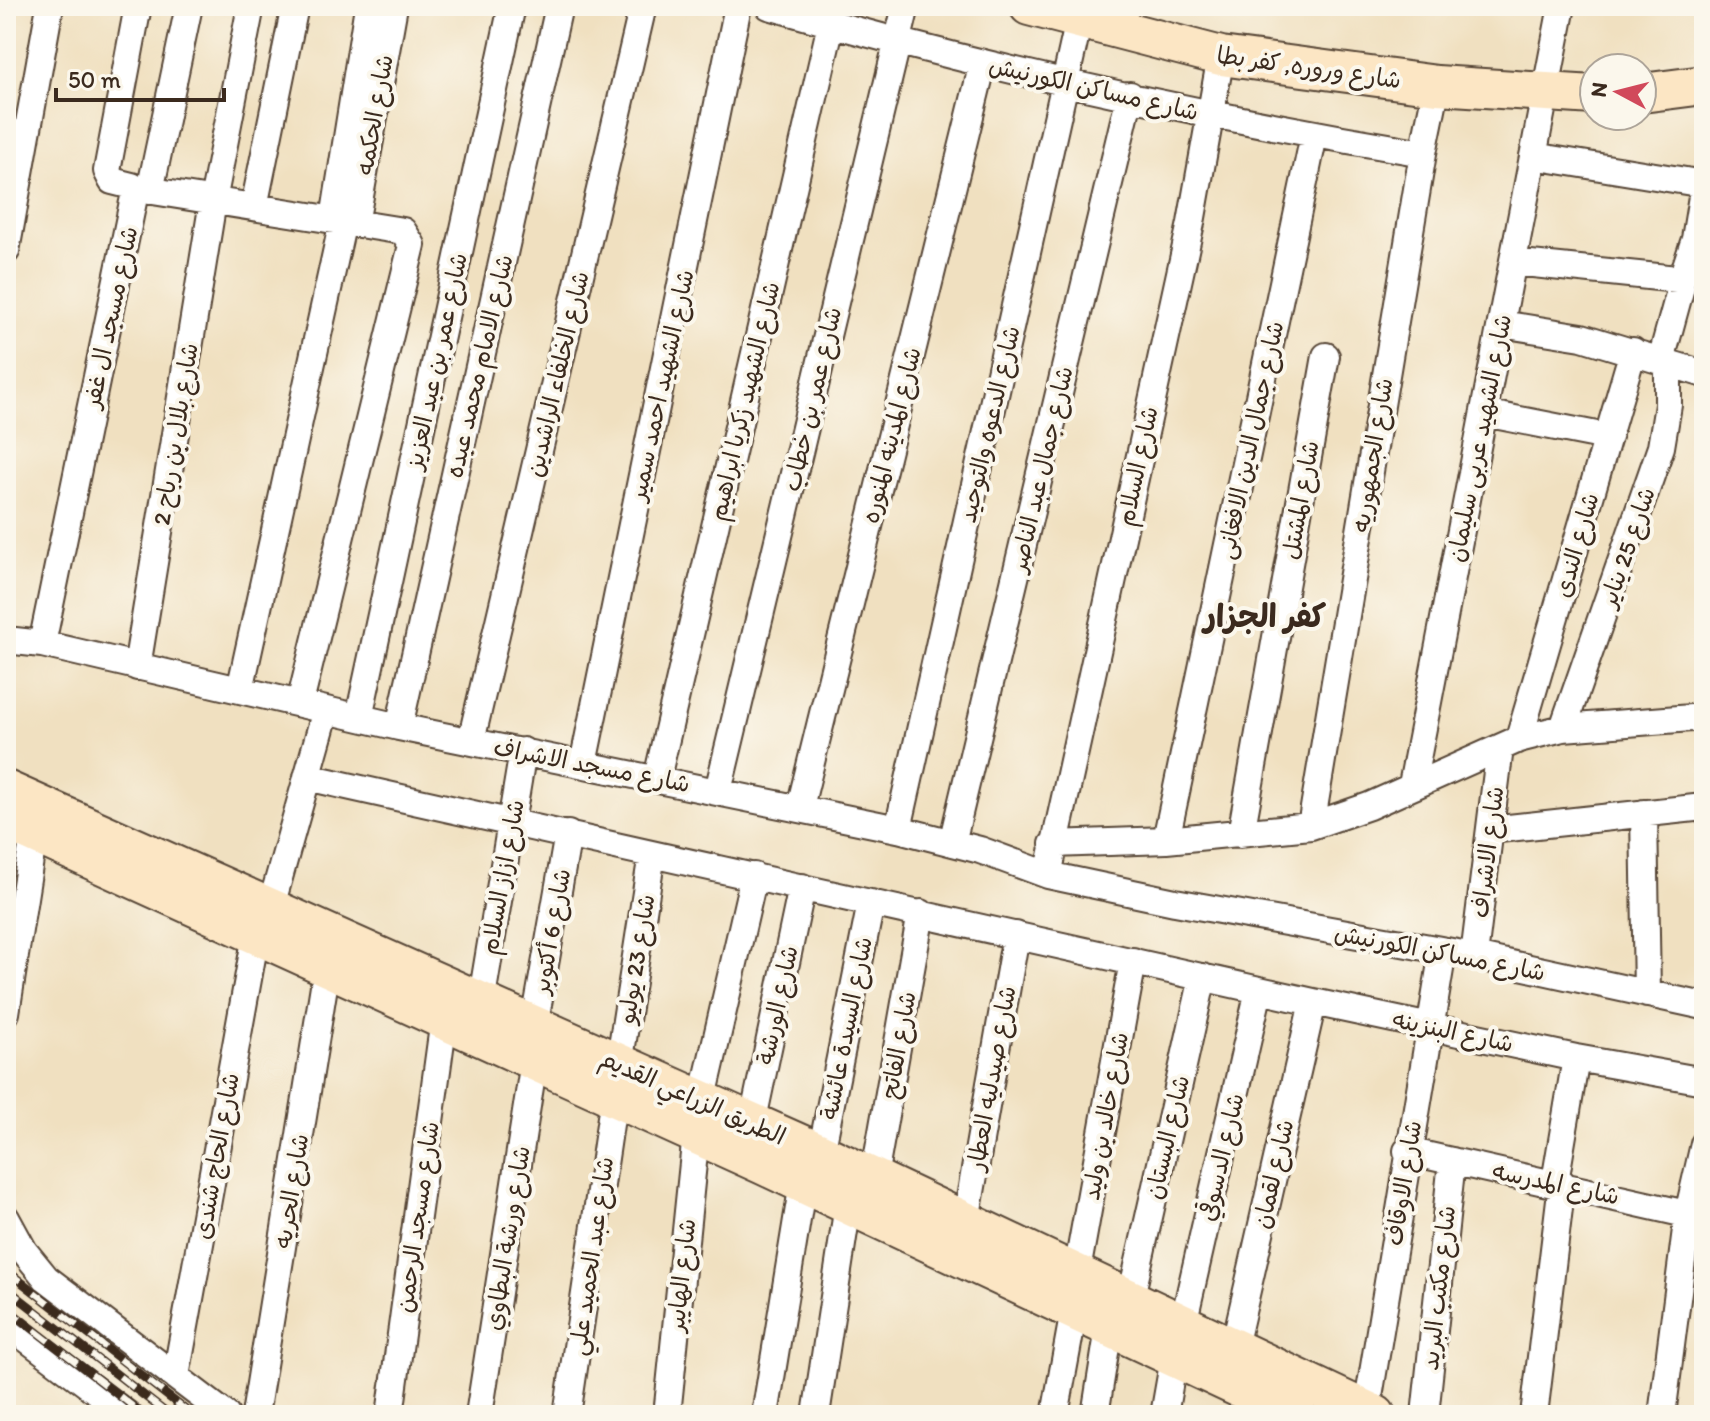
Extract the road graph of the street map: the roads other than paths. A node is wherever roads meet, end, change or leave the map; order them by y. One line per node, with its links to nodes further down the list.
1 (50, 6): 40 (street)
2 (138, 6): 35 (street)
3 (189, 6): 35 (street, شارع مسجد ال غفر)
4 (251, 6): 36 (street, شارع بلال بن رباح 2)
5 (295, 6): 37 (street)
6 (368, 6): 39 (street)
7 (394, 6): 39 (street, شارع الحكمه)
8 (512, 6): 55 (street, شارع عمر بن عبد العزيز)
9 (559, 6): 57 (street, شارع الامام محمد عبده)
10 (643, 6): 59 (street, شارع الخلفاء الراشدين)
11 (738, 6): 62 (street, شارع الشهيد احمد سمير)
12 (769, 6): 17 (street, شارع مساكن الكورنيش)
13 (906, 6): 18 (street, شارع عمر بن خطاب)
14 (1029, 6): 16 (main road, شارع وروره, كفر بطا)
15 (1562, 6): 24 (street, شارع الشهيد عربى سليمان)
16 (1079, 20): 19 (main road, شارع وروره, كفر بطا); 21 (street, شارع الدعوه والتوحيد)
17 (831, 24): 18 (street, شارع مساكن الكورنيش); 64 (street, شارع الشهيد زكريا ابراهيم)
18 (897, 43): 20 (street, شارع مساكن الكورنيش); 67 (street, شارع عمر بن خطاب)
19 (1221, 56): 22 (main road, شارع وروره, كفر بطا); 30 (street, شارع السلام)
20 (983, 63): 21 (street, شارع مساكن الكورنيش); 68 (street, شارع المدينه المنوره)
21 (1066, 81): 27 (street, شارع مساكن الكورنيش); 74 (street, شارع الدعوه والتوحيد)
22 (1437, 85): 24 (main road, شارع وروره, كفر بطا); 32 (street, شارع الجمهوريه)
23 (1704, 85): 25 (main road)
24 (1546, 91): 26 (main road, شارع وروره, كفر بطا); 33 (street, شارع الشهيد عربى سليمان)
25 (1658, 91)
26 (1578, 94)
27 (1130, 95): 30 (street, شارع مساكن الكورنيش); 79 (street, شارع جمال عبد الناصر)
28 (1658, 102): 29 (main road)
29 (1704, 106)
30 (1211, 115): 31 (street, شارع مساكن الكورنيش); 80 (street, شارع السلام)
31 (1314, 135): 32 (street, شارع مساكن الكورنيش); 78 (street, شارع جمال الدين الافغانى)
32 (1423, 153): 72 (street, شارع الجمهوريه)
33 (1533, 156): 34 (street); 41 (street, شارع الشهيد عربى سليمان)
34 (1704, 184): 38 (street, شارع 25 يناير)
35 (142, 190): 36 (street, شارع الحاج شندى); 51 (street, شارع مسجد ال غفر)
36 (213, 201): 37 (street, شارع الحاج شندى); 52 (street, شارع بلال بن رباح 2)
37 (254, 207): 39 (street, شارع الحاج شندى)
38 (1702, 217): 42 (street, شارع 25 يناير)
39 (344, 221): 53 (street); 54 (street, شارع الحاج شندى)
40 (6, 251)
41 (1513, 262): 42 (street); 43 (street, شارع الشهيد عربى سليمان)
42 (1680, 284): 46 (street, شارع 25 يناير)
43 (1501, 324): 44 (street); 48 (street, شارع الشهيد عربى سليمان)
44 (1633, 351): 46 (street); 49 (street, شارع الندى)
45 (1326, 356): 77 (street, شارع المشتل)
46 (1664, 361): 47 (street); 58 (street, شارع 25 يناير)
47 (1704, 374)
48 (1484, 413): 49 (street); 65 (street, شارع الشهيد عربى سليمان)
49 (1607, 437): 60 (street, شارع الندى)
50 (6, 640): 51 (street, شارع مسجد الاشراف)
51 (42, 644): 52 (street, شارع مسجد الاشراف)
52 (137, 667): 53 (street, شارع مسجد الاشراف)
53 (240, 690): 54 (street, شارع مسجد الاشراف)
54 (313, 707): 55 (street, شارع مسجد الاشراف); 63 (street, شارع الحاج شندى)
55 (359, 717): 57 (street, شارع مسجد الاشراف)
56 (1704, 717): 58 (street)
57 (399, 727): 59 (street, شارع مسجد الاشراف)
58 (1563, 728): 60 (street)
59 (471, 741): 61 (street, شارع مسجد الاشراف)
60 (1509, 744): 65 (street); 75 (street, شارع الاشراف)
61 (523, 751): 62 (street, شارع مسجد الاشراف); 71 (street, شارع ازاز السلام)
62 (583, 764): 64 (street, شارع مسجد الاشراف)
63 (307, 777): 71 (street); 88 (street, شارع الحاج شندى)
64 (657, 778): 67 (street, شارع مسجد الاشراف)
65 (1412, 785): 72 (street)
66 (6, 790): 88 (main road, الطريق الزراعي القديم)
67 (718, 791): 68 (street, شارع مسجد الاشراف)
68 (800, 807): 74 (street, شارع مسجد الاشراف)
69 (1704, 807): 70 (street)
70 (1644, 813): 75 (street); 96 (street)
71 (511, 822): 76 (street); 98 (street, شارع ازاز السلام)
72 (1311, 826): 77 (street)
73 (20, 827): 88 (main road, الطريق الزراعي القديم); 100 (street)
74 (898, 829): 79 (street, شارع مسجد الاشراف)
75 (1490, 830): 91 (street, شارع الاشراف)
76 (568, 834): 81 (street); 103 (street, شارع 6 أكتوبر)
77 (1241, 834): 78 (street)
78 (1166, 840): 80 (street)
79 (952, 843): 82 (street, شارع مسجد الاشراف)
80 (1053, 844): 82 (street, شارع السلام)
81 (652, 854): 83 (street); 105 (street, شارع 23 يوليو)
82 (1048, 875): 85 (street, شارع مسجد الاشراف)
83 (754, 876): 84 (street); 107 (street, شارع الهايبر)
84 (802, 887): 86 (street); 108 (street, شارع الورشة)
85 (1175, 902): 90 (street, شارع مساكن الكورنيش)
86 (871, 903): 87 (street); 112 (street, شارع السيدة عائشة)
87 (921, 913): 89 (street); 113 (street, شارع الفاتح)
88 (263, 922): 93 (main road, الطريق الزراعي القديم); 98 (main road, الطريق الزراعي القديم); 126 (street, شارع الحاج شندى)
89 (1016, 935): 92 (street); 118 (street, شارع صيدليه العطار)
90 (1443, 951): 91 (street, شارع مساكن الكورنيش); 102 (street, شارع الاوقاف)
91 (1474, 956): 96 (street, شارع مساكن الكورنيش)
92 (1133, 961): 94 (street); 119 (street, شارع خالد بن وليد)
93 (327, 967): 101 (main road, الطريق الزراعي القديم); 130 (street, شارع الحريه)
94 (1203, 977): 95 (street, شارع البنزينه); 120 (street, شارع البستان)
95 (1259, 990): 97 (street, شارع البنزينه); 124 (street, شارع الدسوقي)
96 (1647, 994): 99 (street, شارع مساكن الكورنيش)
97 (1313, 1002): 102 (street, شارع البنزينه); 125 (street, شارع لقمان)
98 (481, 1003): 103 (main road, الطريق الزراعي القديم)
99 (1704, 1006)
100 (6, 1013)
101 (444, 1019): 103 (main road, الطريق الزراعي القديم); 131 (street, شارع مسجد الرحمن)
102 (1429, 1026): 104 (street, شارع البنزينه); 110 (street, شارع الاوقاف)
103 (534, 1044): 105 (main road, الطريق الزراعي القديم); 132 (street, شارع ورشة البطاوي)
104 (1576, 1058): 106 (street, شارع البنزينه); 114 (street)
105 (616, 1081): 107 (main road, الطريق الزراعي القديم); 133 (street, شارع عبد الحميد علي)
106 (1704, 1081)
107 (699, 1118): 108 (main road, الطريق الزراعي القديم); 112 (main road, الطريق الزراعي القديم); 134 (street, شارع الهايبر)
108 (752, 1124): 112 (main road, الطريق الزراعي القديم)
109 (1704, 1144): 116 (street)
110 (1407, 1151): 111 (street, شارع المدرسه); 127 (street, شارع الاوقاف)
111 (1452, 1161): 114 (street, شارع المدرسه); 141 (street, شارع مكتب البريد)
112 (812, 1168): 113 (main road, الطريق الزراعي القديم); 115 (main road, الطريق الزراعي القديم); 135 (street, شارع السيدة عائشة)
113 (874, 1177): 118 (main road, الطريق الزراعي القديم)
114 (1558, 1183): 116 (street, شارع المدرسه); 142 (street)
115 (848, 1205): 121 (main road, الطريق الزراعي القديم); 136 (street)
116 (1696, 1216): 143 (street)
117 (6, 1218): 126 (street)
118 (966, 1221): 119 (main road, الطريق الزراعي القديم)
119 (1077, 1271): 120 (main road, الطريق الزراعي القديم)
120 (1131, 1297): 124 (main road, الطريق الزراعي القديم)
121 (1074, 1311): 123 (main road, الطريق الزراعي القديم); 137 (street)
122 (6, 1323): 128 (street)
123 (1109, 1328): 124 (main road, الطريق الزراعي القديم); 138 (street)
124 (1179, 1341): 125 (main road, الطريق الزراعي القديم); 139 (street, شارع الدسوقي); 140 (main road, الطريق الزراعي القديم)
125 (1234, 1347): 127 (main road, الطريق الزراعي القديم)
126 (176, 1376): 129 (street)
127 (1370, 1414)
128 (128, 1415)
129 (226, 1415)
130 (255, 1415)
131 (390, 1415)
132 (479, 1415)
133 (567, 1415)
134 (667, 1415)
135 (765, 1415)
136 (816, 1415)
137 (1055, 1415)
138 (1095, 1415)
139 (1164, 1415)
140 (1297, 1415)
141 (1425, 1415)
142 (1534, 1415)
143 (1662, 1415)

